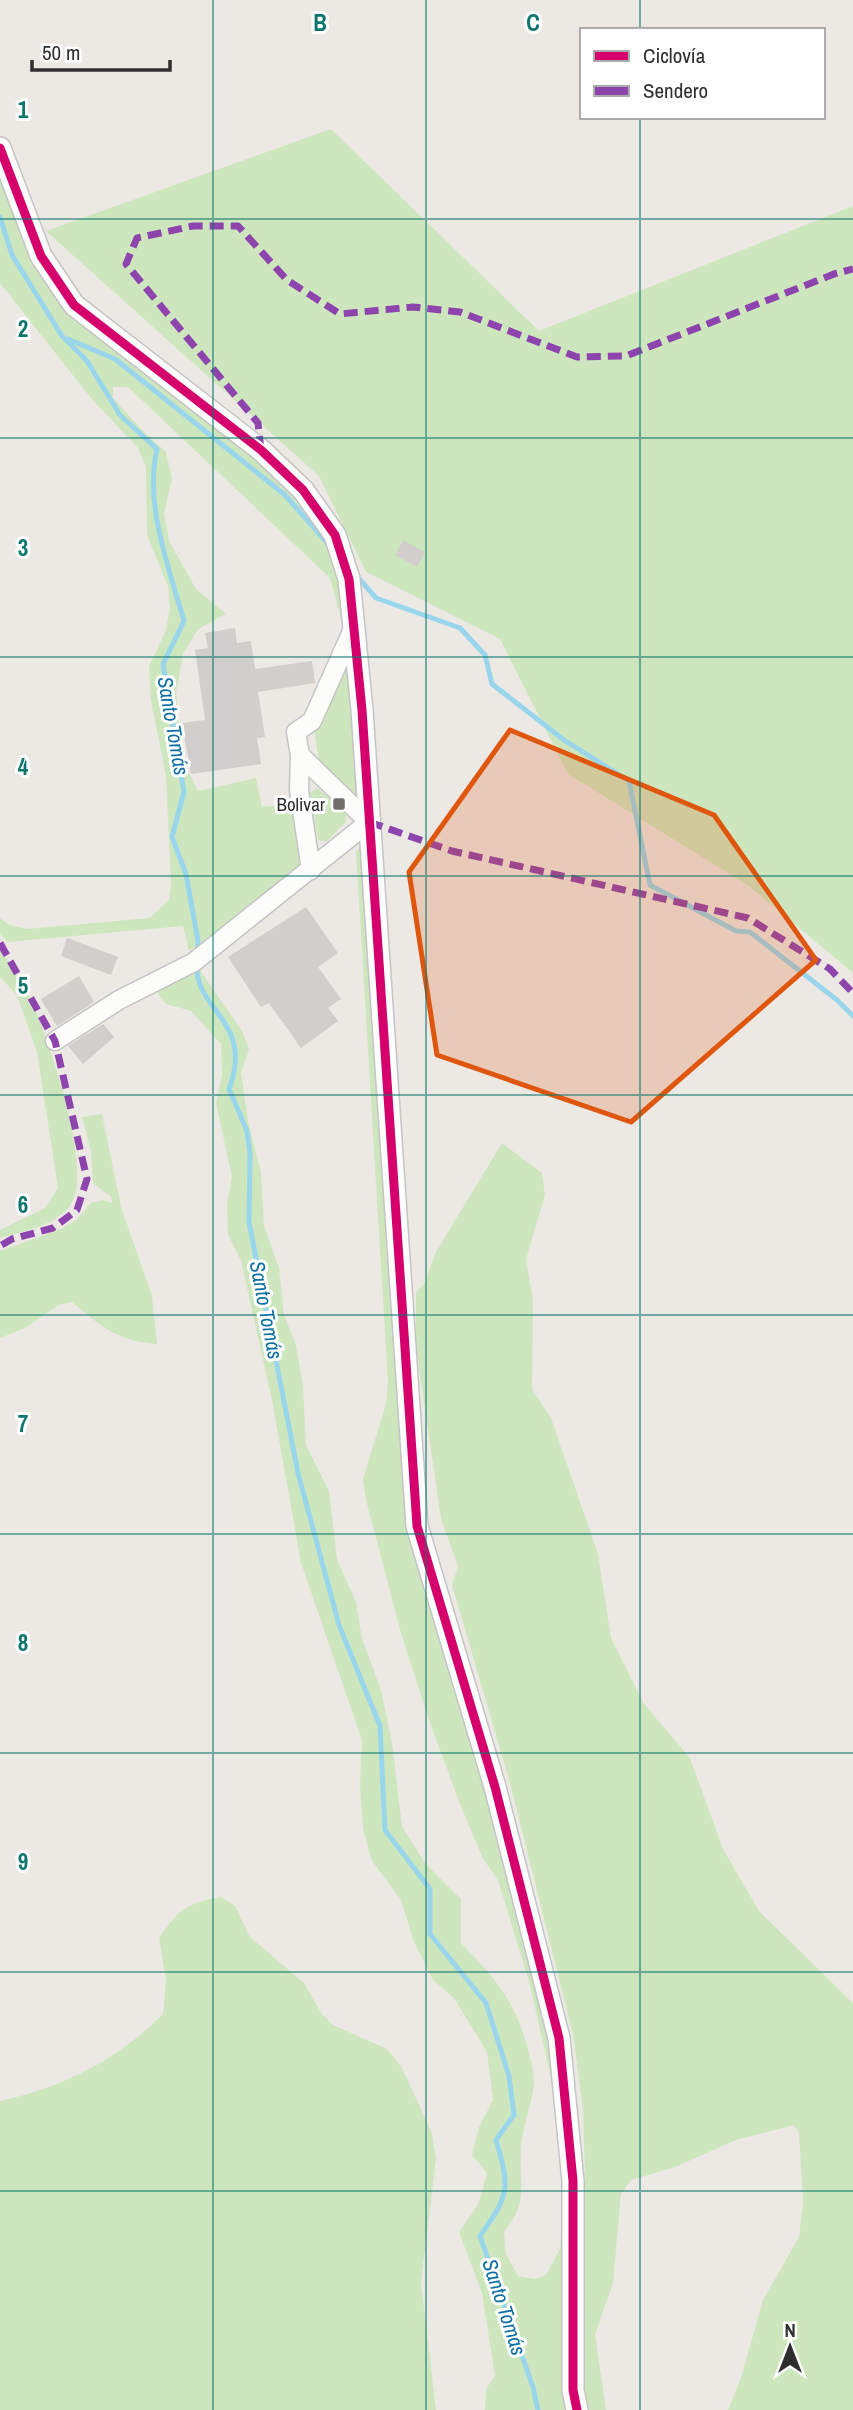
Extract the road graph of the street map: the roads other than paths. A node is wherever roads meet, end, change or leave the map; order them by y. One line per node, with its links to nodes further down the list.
1 (0, 148): 2 (street)
2 (354, 626): 3 (street); 4 (street)
3 (300, 755): 4 (street); 5 (street)
4 (369, 822): 5 (street); 7 (street)
5 (311, 870): 6 (street)
6 (55, 1041)
7 (577, 2410)

